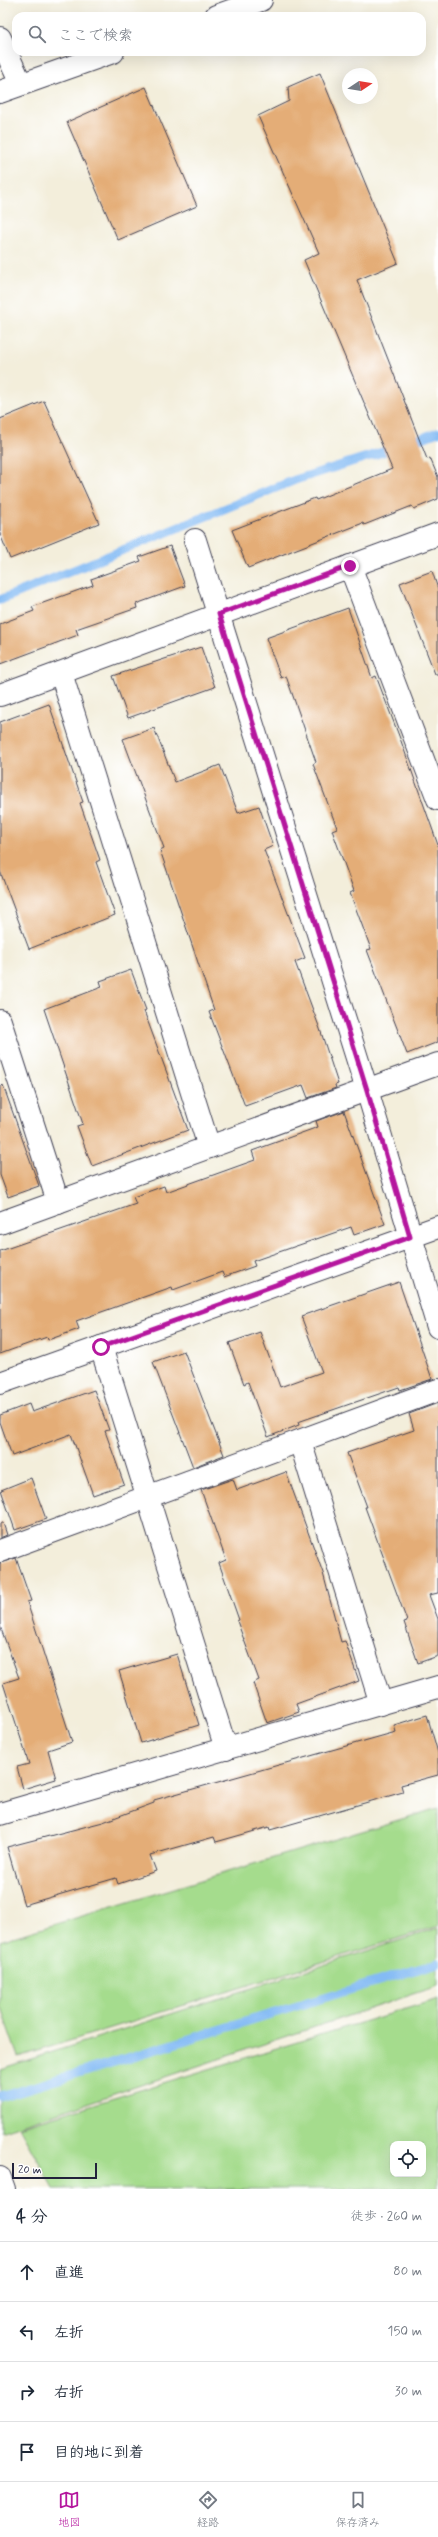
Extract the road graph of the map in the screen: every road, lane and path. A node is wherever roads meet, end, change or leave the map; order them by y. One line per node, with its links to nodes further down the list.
1 (261, 0): 2 (street)
2 (227, 12)
3 (0, 38): 5 (street)
4 (102, 56): 5 (street)
5 (21, 84): 6 (street)
6 (0, 92)
7 (438, 534): 9 (street)
8 (195, 540): 10 (street)
9 (350, 566): 10 (street); 13 (street)
10 (219, 614): 11 (street); 16 (street)
11 (60, 673): 12 (street); 17 (street)
12 (0, 695)
13 (438, 799)
14 (0, 1021): 18 (street)
15 (438, 1064): 16 (street)
16 (367, 1090): 17 (street); 21 (street)
17 (209, 1147): 18 (street)
18 (58, 1202): 19 (street)
19 (0, 1223)
20 (438, 1227): 21 (street)
21 (410, 1237): 22 (street); 23 (street)
22 (438, 1327)
23 (101, 1347): 24 (street); 27 (street)
24 (0, 1383)
25 (438, 1390): 26 (street)
26 (300, 1440): 27 (street); 30 (street)
27 (148, 1496): 28 (street); 31 (street)
28 (0, 1551)
29 (438, 1687): 30 (street)
30 (381, 1704): 31 (street)
31 (226, 1749): 32 (street)
32 (0, 1814)
33 (0, 2178): 34 (street)
34 (4, 2189)

